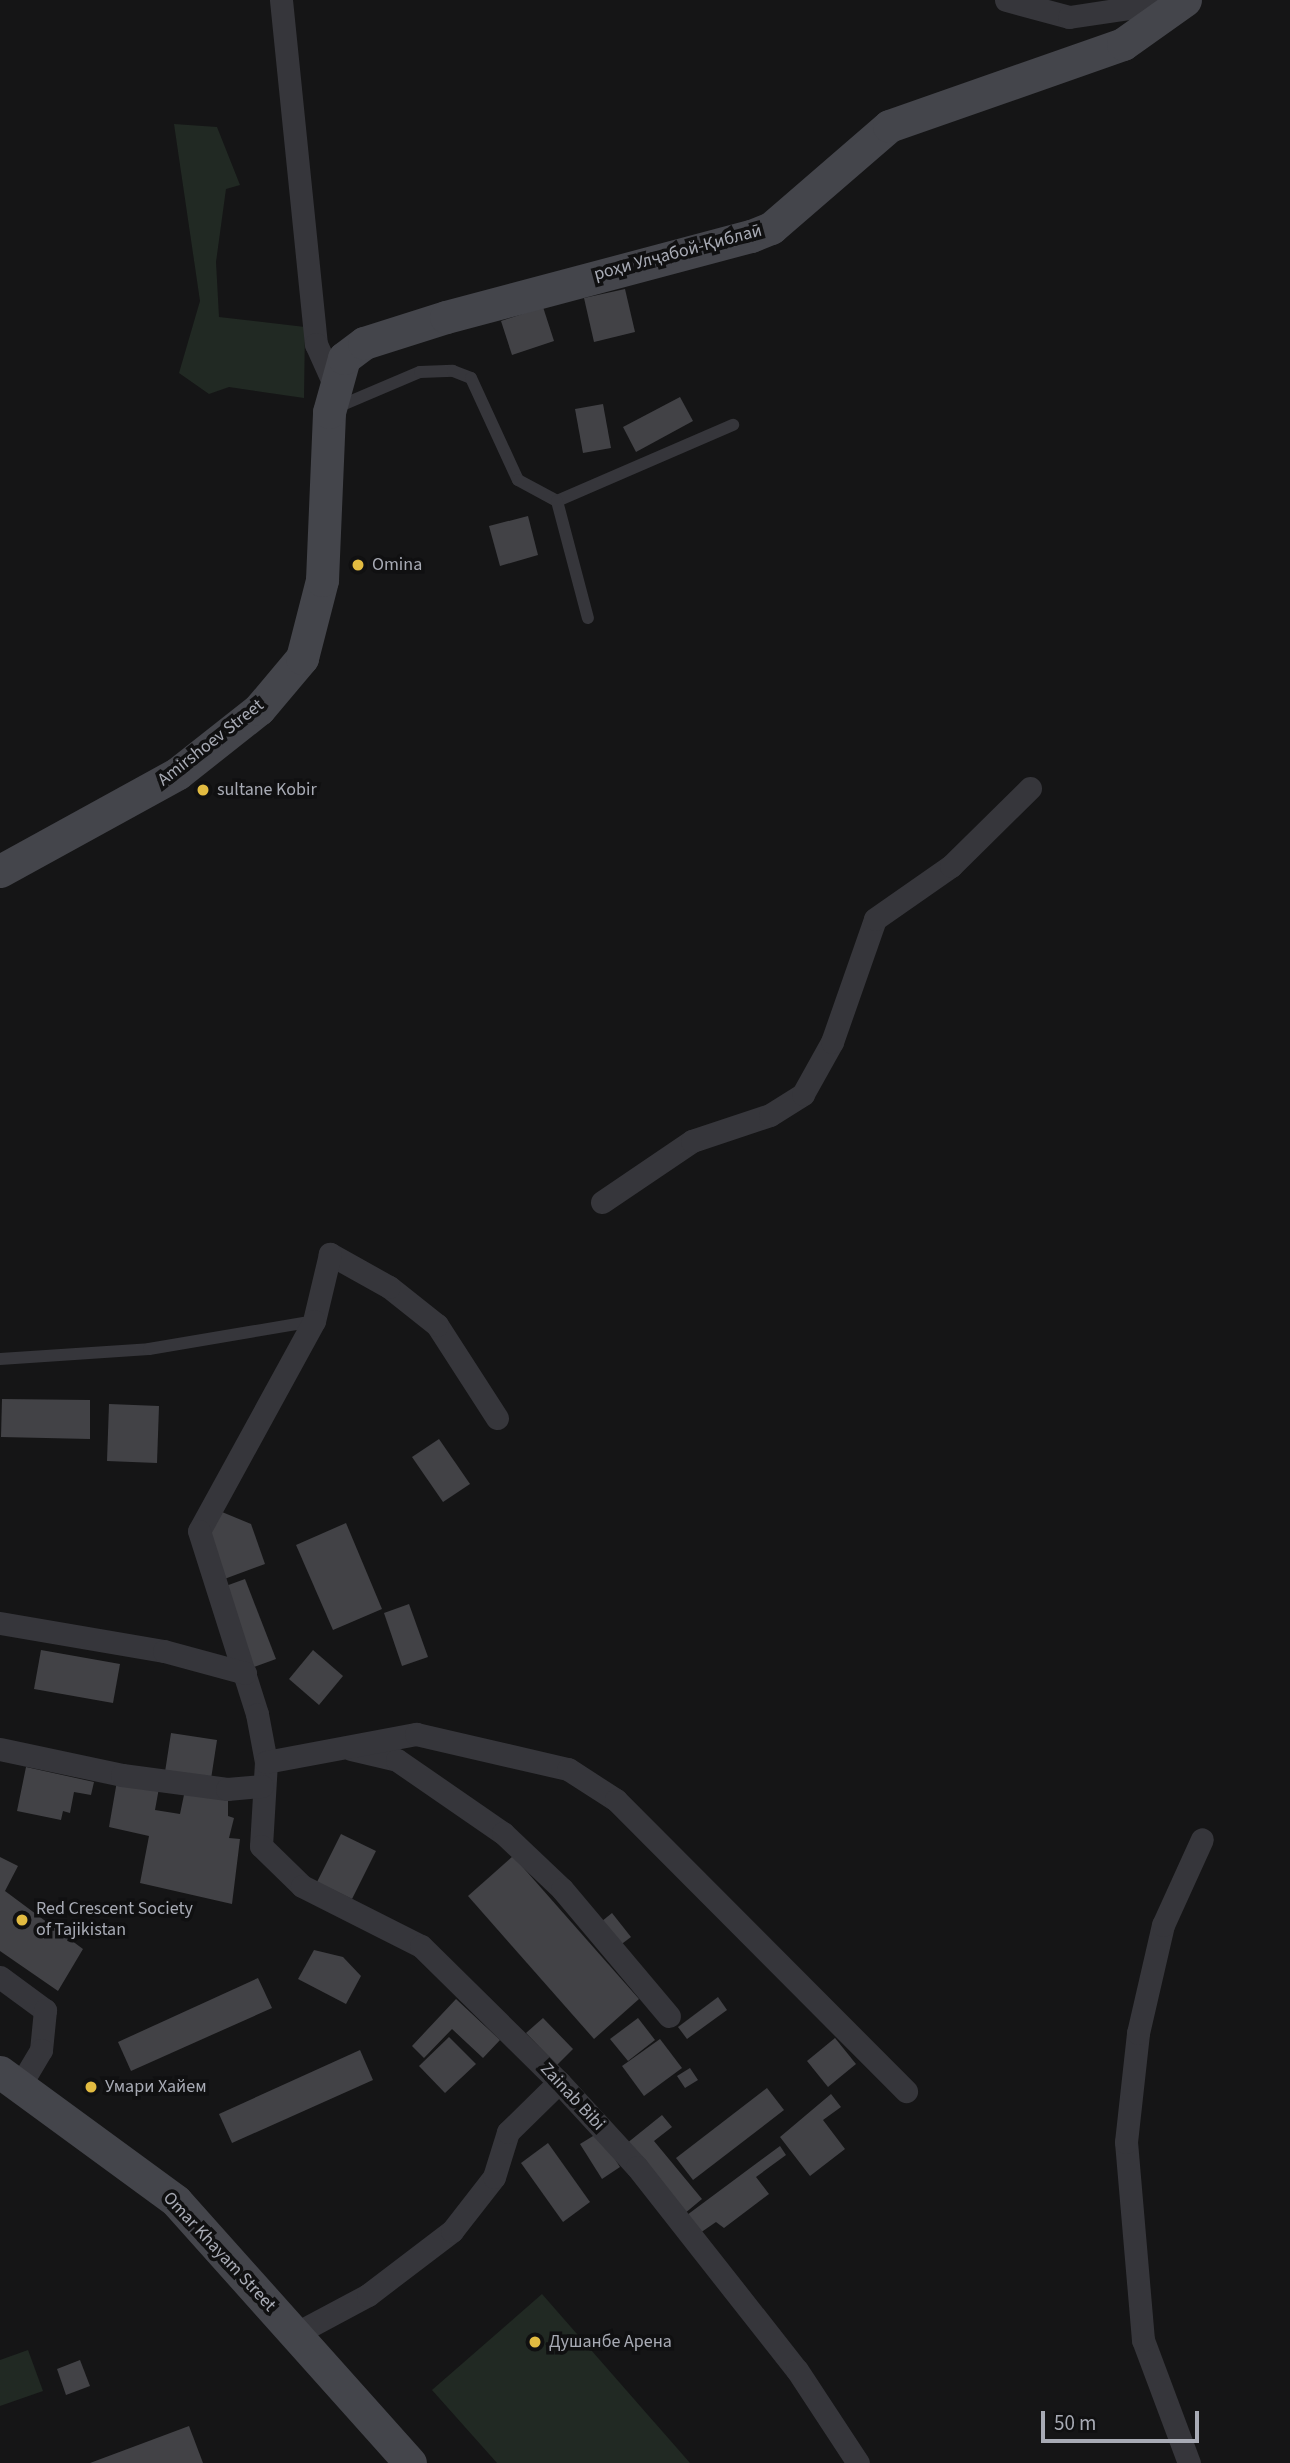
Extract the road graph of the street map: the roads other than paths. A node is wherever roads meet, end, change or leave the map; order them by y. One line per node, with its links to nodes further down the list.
1 (281, 0): 5 (street)
2 (1006, 0): 3 (street)
3 (1179, 0)
4 (1185, 0): 5 (street, роҳи Улҷабой-Қиблаӣ)
5 (331, 397): 7 (lane); 10 (street, Amirshoev Street)
6 (733, 425): 7 (lane)
7 (557, 501): 8 (lane)
8 (588, 618)
9 (1030, 788): 11 (street)
10 (0, 870)
11 (602, 1202)
12 (314, 1321): 13 (lane); 14 (street); 16 (street)
13 (0, 1359)
14 (497, 1419)
15 (0, 1623): 16 (street)
16 (245, 1673): 19 (street)
17 (334, 1746): 19 (street); 23 (street); 26 (street)
18 (0, 1749): 20 (street)
19 (266, 1762): 20 (street, Zainab Bibi)
20 (262, 1786): 25 (street, Zainab Bibi)
21 (1202, 1839): 30 (street)
22 (0, 1977): 24 (street)
23 (669, 2016)
24 (10, 2080): 27 (street, Omar Khayam Street)
25 (559, 2082): 27 (street); 29 (street, Zainab Bibi)
26 (906, 2091)
27 (295, 2334): 28 (street, Omar Khayam Street)
28 (410, 2463)
29 (858, 2463)
30 (1189, 2463)

